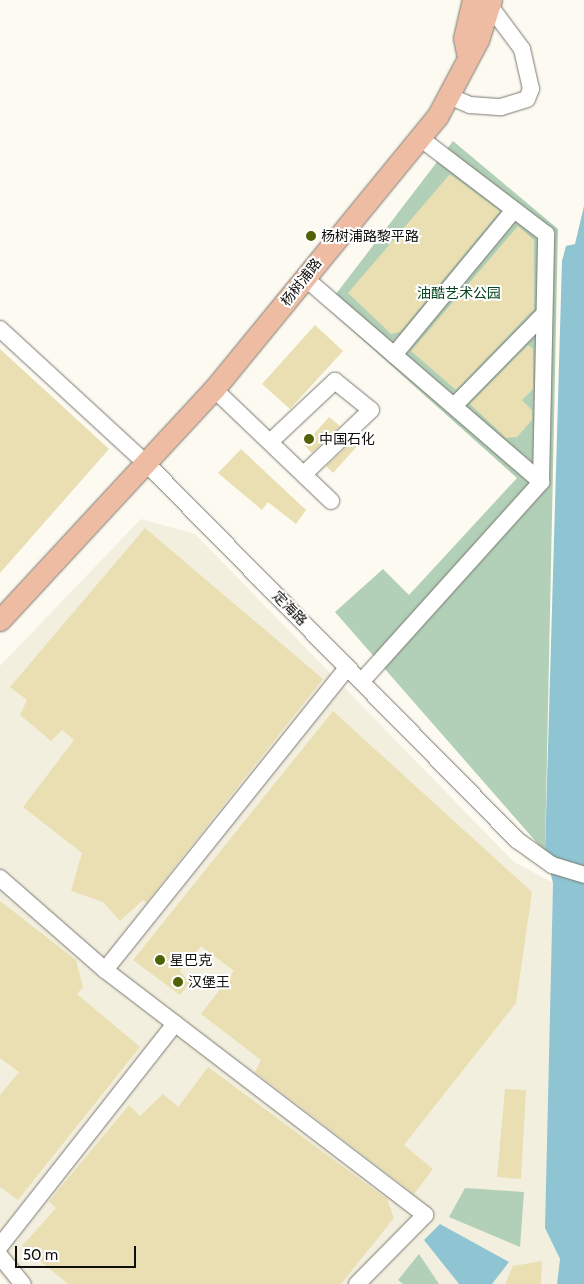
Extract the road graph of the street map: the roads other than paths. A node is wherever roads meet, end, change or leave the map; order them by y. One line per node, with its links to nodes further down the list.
1 (482, 2): 2 (main road, 杨树浦路); 2 (street)
2 (451, 97): 3 (main road, 杨树浦路)
3 (420, 138): 4 (street); 5 (main road, 杨树浦路)
4 (514, 210): 6 (street); 8 (street)
5 (305, 278): 8 (street); 9 (main road, 杨树浦路)
6 (544, 314): 10 (street); 14 (street)
7 (0, 329): 12 (street, 定海路)
8 (394, 355): 10 (street)
9 (214, 389): 11 (street); 12 (main road, 杨树浦路)
10 (454, 406): 14 (street)
11 (271, 441): 13 (street); 13 (street)
12 (147, 464): 16 (main road, 杨树浦路); 17 (street, 定海路)
13 (304, 474): 15 (street)
14 (541, 482): 18 (street)
15 (331, 501)
16 (0, 620)
17 (348, 667): 18 (street, 定海路); 21 (street)
18 (362, 681): 19 (street, 定海路)
19 (584, 875)
20 (0, 878): 21 (street)
21 (105, 970): 22 (street)
22 (175, 1024): 23 (street); 26 (street)
23 (0, 1246)
24 (0, 1256): 25 (street)
25 (23, 1284)
26 (357, 1284)

